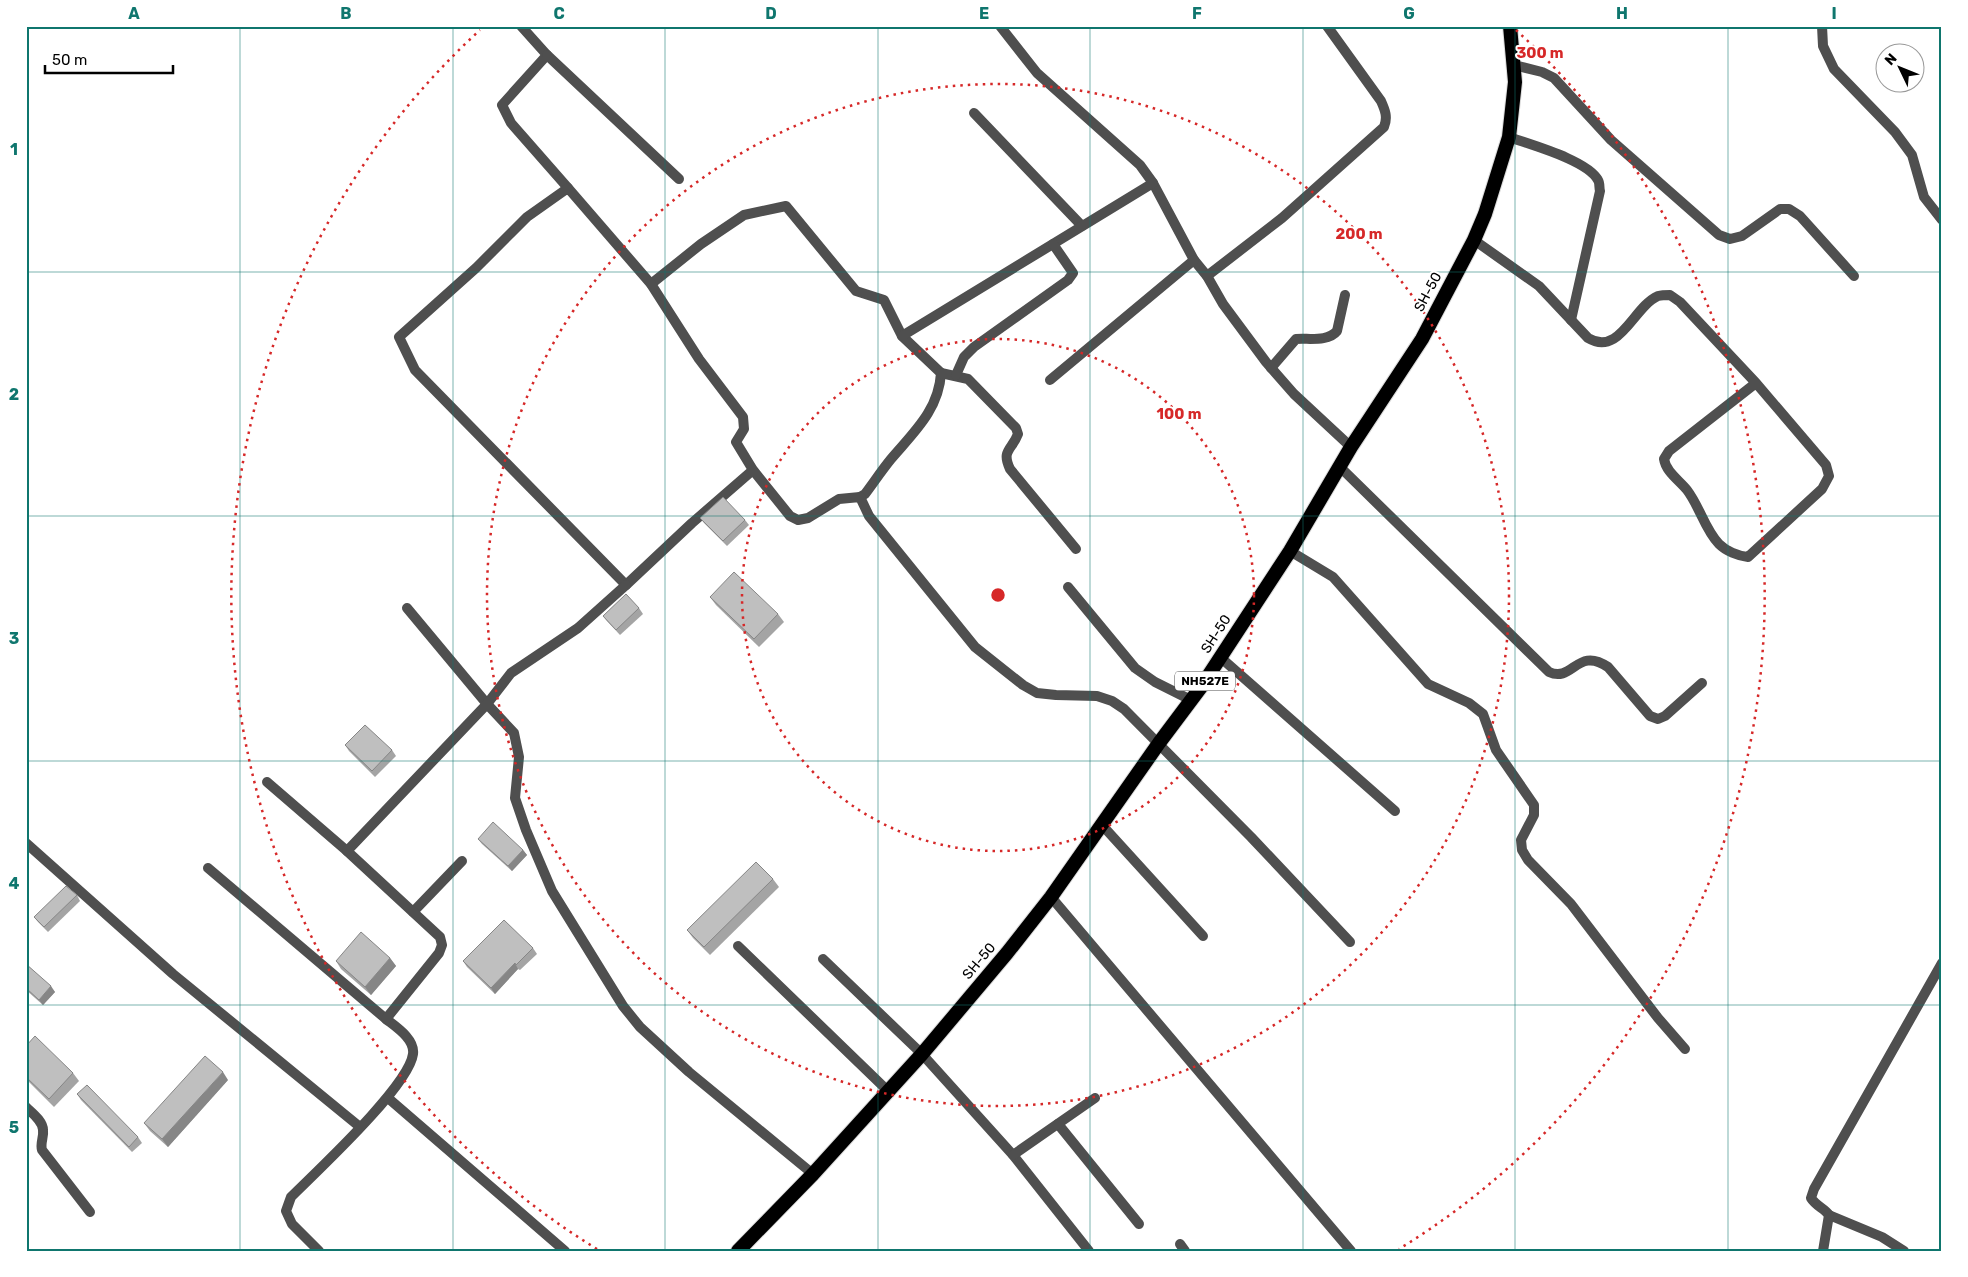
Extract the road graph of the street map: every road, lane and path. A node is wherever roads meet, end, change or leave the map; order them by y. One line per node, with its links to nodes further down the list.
1 (110, 26): 2 (path)
2 (119, 26)
3 (521, 26): 8 (street)
4 (1000, 26): 13 (street)
5 (1326, 26): 20 (street)
6 (1510, 26): 9 (highway, SH-50 / NH527E)
7 (1822, 26): 15 (street)
8 (547, 55): 12 (street); 14 (street)
9 (1514, 65): 11 (highway, SH-50 / NH527E); 21 (street)
10 (974, 113): 16 (street)
11 (1509, 137): 17 (highway, SH-50 / NH527E); 24 (street)
12 (679, 179)
13 (1154, 183): 16 (street); 19 (street)
14 (568, 188): 22 (street); 37 (street)
15 (1942, 220)
16 (1082, 226): 18 (street)
17 (1474, 240): 24 (street); 31 (highway, SH-50 / NH527E)
18 (1053, 244): 25 (street); 28 (street)
19 (1194, 260): 20 (street); 29 (street)
20 (1207, 276): 26 (street)
21 (1854, 276)
22 (650, 284): 25 (street); 33 (street)
23 (1345, 294): 26 (street)
24 (1571, 320): 30 (street)
25 (902, 336): 27 (street)
26 (1271, 368): 31 (street)
27 (941, 373): 28 (street); 34 (street)
28 (956, 375): 35 (street)
29 (1050, 380)
30 (1756, 383): 30 (street)
31 (1352, 447): 32 (highway, SH-50 / NH527E)
32 (1340, 467): 36 (highway, SH-50 / NH527E); 41 (street)
33 (754, 470): 34 (street); 37 (street)
34 (860, 497): 44 (street)
35 (1076, 549)
36 (1290, 551): 40 (highway, SH-50 / NH527E); 60 (street)
37 (626, 586): 43 (street)
38 (1068, 587): 42 (street)
39 (407, 608): 43 (street)
40 (1220, 658): 42 (highway, SH-50 / NH527E); 46 (street)
41 (1702, 683)
42 (1191, 700): 44 (highway, SH-50 / NH527E)
43 (487, 704): 49 (street); 69 (street)
44 (1159, 743): 47 (highway, SH-50 / NH527E); 55 (street)
45 (267, 782): 49 (street)
46 (1395, 811)
47 (1102, 825): 52 (highway, SH-50 / NH527E); 54 (street)
48 (26, 843): 67 (street)
49 (347, 851): 53 (street)
50 (462, 861): 53 (street)
51 (208, 868): 59 (street)
52 (1051, 897): 61 (highway, SH-50 / NH527E); 77 (street)
53 (413, 912): 59 (street)
54 (1203, 936)
55 (1350, 942)
56 (738, 946): 62 (street)
57 (823, 959): 61 (street)
58 (1942, 963): 71 (street)
59 (386, 1020): 63 (street)
60 (1685, 1049)
61 (922, 1054): 62 (highway, SH-50 / NH527E); 68 (street)
62 (888, 1091): 69 (highway, SH-50 / NH527E)
63 (388, 1098): 67 (street); 75 (street)
64 (1095, 1098): 66 (street)
65 (26, 1107): 70 (street)
66 (1058, 1124): 68 (street); 72 (street)
67 (360, 1127): 74 (street)
68 (1013, 1156): 76 (street)
69 (813, 1174): 73 (highway, SH-50 / NH527E)
70 (90, 1212)
71 (1829, 1215): 78 (street); 79 (street)
72 (1139, 1224)
73 (745, 1248)
74 (319, 1251)
75 (565, 1251)
76 (1089, 1251)
77 (1351, 1251)
78 (1823, 1251)
79 (1904, 1251)

